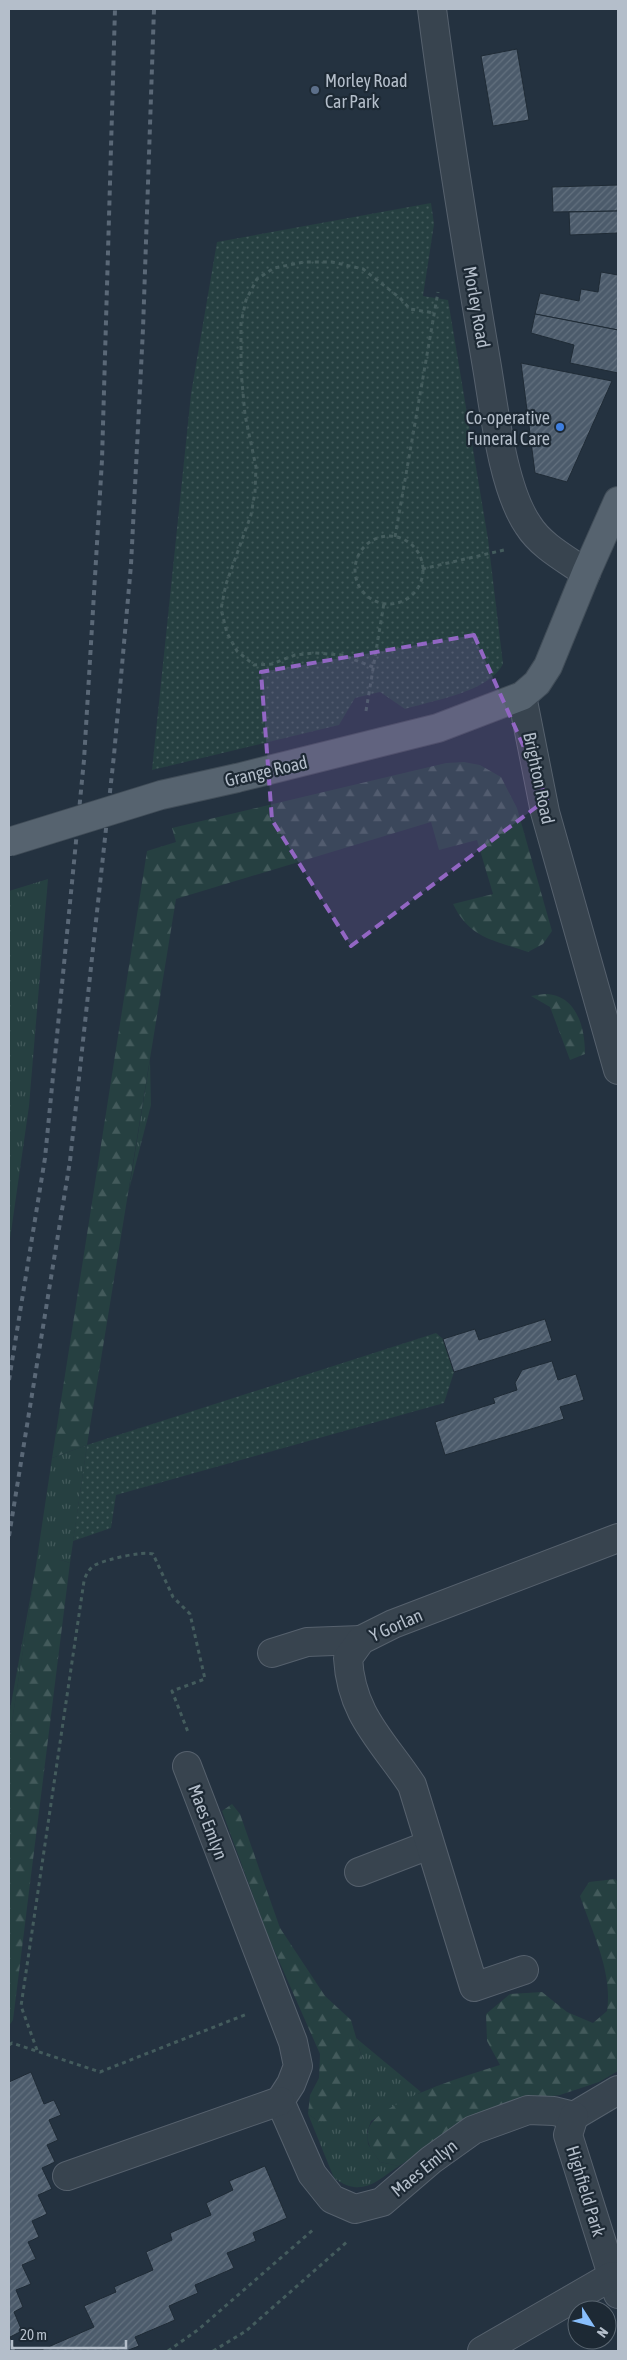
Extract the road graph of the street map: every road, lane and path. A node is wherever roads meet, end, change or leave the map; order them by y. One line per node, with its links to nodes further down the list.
1 (432, 9): 2 (street, Morley Road)
2 (470, 266): 3 (path); 6 (street, Morley Road)
3 (434, 313): 5 (path); 10 (path)
4 (618, 501): 8 (main road)
5 (395, 536): 7 (path); 9 (path)
6 (541, 541): 7 (path); 8 (street, Morley Road)
7 (422, 569): 9 (path)
8 (586, 573): 11 (main road)
9 (384, 603): 10 (path)
10 (373, 667): 12 (path)
11 (522, 696): 12 (main road, Grange Road); 14 (street, Brighton Road)
12 (361, 748): 13 (main road, Grange Road, bridge)
13 (9, 842)
14 (618, 1070)
15 (618, 1538): 16 (street, Y Gorlan)
16 (362, 1640): 17 (street); 19 (street, Y Gorlan)
17 (272, 1653)
18 (187, 1766): 22 (street, Maes Emlyn); 24 (path)
19 (430, 1845): 20 (street); 21 (street, Y Gorlan)
20 (359, 1872)
21 (524, 1970)
22 (278, 2002): 24 (path); 26 (street, Maes Emlyn)
23 (9, 2044): 24 (path)
24 (37, 2050)
25 (618, 2090): 27 (street)
26 (280, 2101): 28 (street); 30 (street)
27 (574, 2116): 29 (street, Maes Emlyn); 31 (street, Highfield Park)
28 (67, 2176)
29 (382, 2202): 30 (street, Maes Emlyn); 33 (path)
30 (343, 2204): 32 (path)
31 (615, 2285): 34 (street)
32 (168, 2351)
33 (213, 2351)
34 (482, 2351)

